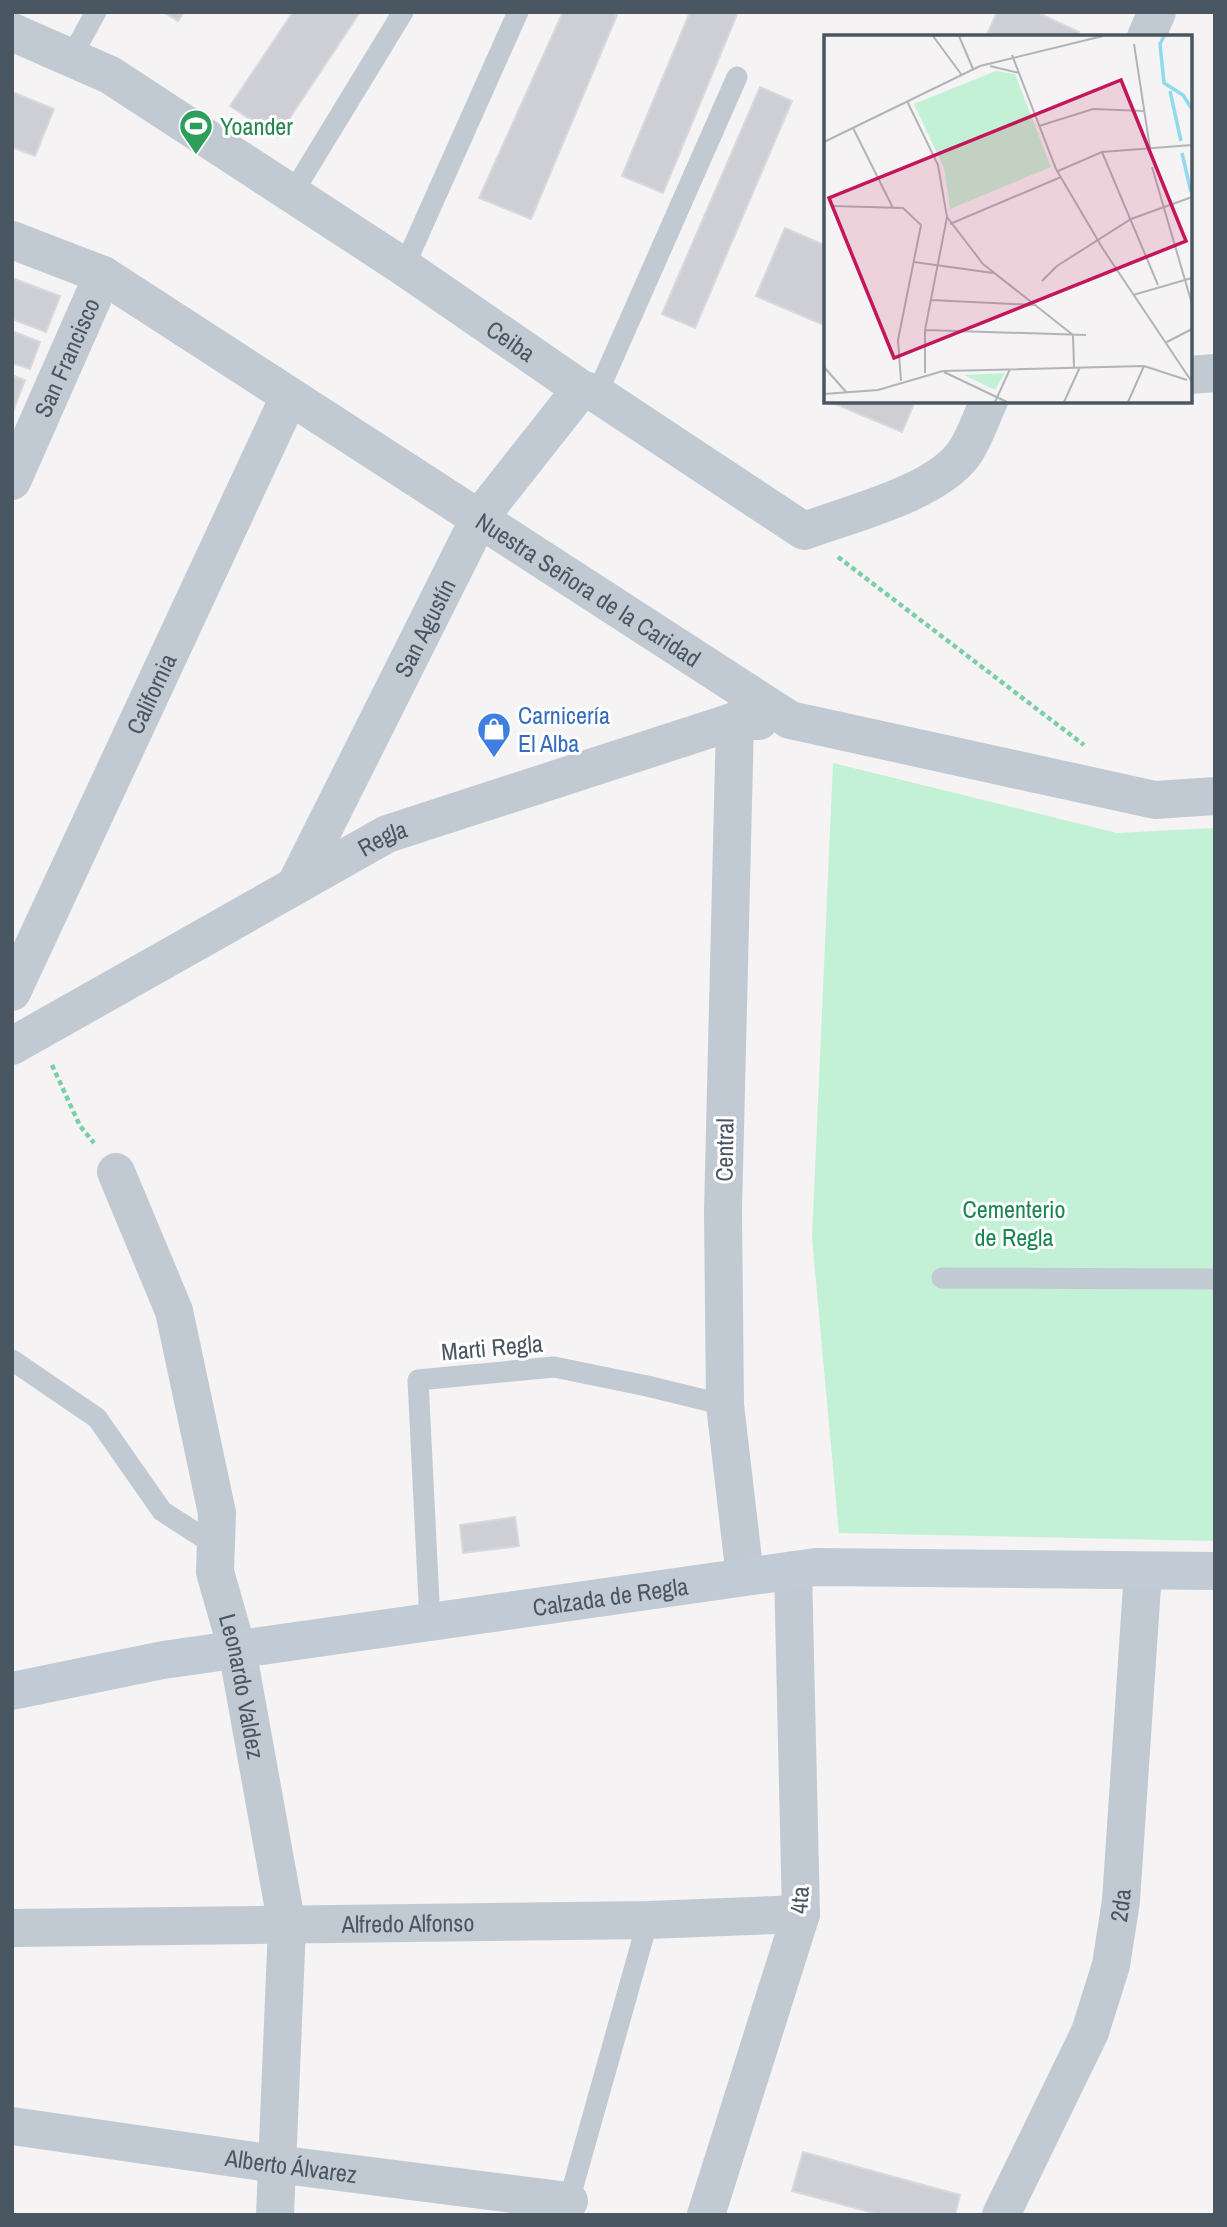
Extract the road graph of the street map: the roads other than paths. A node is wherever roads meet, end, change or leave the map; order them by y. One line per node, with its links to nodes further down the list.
1 (96, 12): 7 (lane)
2 (403, 12): 9 (lane)
3 (518, 12): 11 (lane)
4 (1157, 12): 6 (street)
5 (12, 32): 7 (street, Ceiba)
6 (1147, 35)
7 (71, 57): 9 (street, Ceiba)
8 (737, 77): 15 (lane)
9 (292, 194): 11 (street, Ceiba)
10 (12, 240): 12 (street, Nuestra Señora de la Caridad)
11 (404, 267): 15 (street, Ceiba)
12 (103, 275): 16 (street, Nuestra Señora de la Caridad); 18 (street, San Francisco)
13 (1215, 373): 14 (street)
14 (1192, 375)
15 (589, 392): 17 (street, Ceiba); 19 (street, San Agustín)
16 (289, 397): 19 (street, Nuestra Señora de la Caridad); 24 (street, California)
17 (989, 402)
18 (12, 481)
19 (480, 517): 20 (street, Nuestra Señora de la Caridad); 23 (street, San Agustín)
20 (790, 720): 21 (street, Regla); 22 (street, Nuestra Señora de la Caridad)
21 (735, 722): 23 (street, Regla); 30 (street, Central)
22 (1215, 796)
23 (295, 886): 25 (street, Regla)
24 (12, 992)
25 (25, 1039)
26 (116, 1172): 31 (street, Leonardo Valdez)
27 (942, 1278): 28 (lane)
28 (1215, 1279)
29 (12, 1360): 31 (lane)
30 (725, 1405): 35 (street, Central); 36 (lane, Marti Regla)
31 (216, 1546): 37 (street, Leonardo Valdez)
32 (793, 1570): 33 (main road, Calzada de Regla); 35 (main road, Calzada de Regla); 39 (street, 4ta)
33 (1143, 1571): 34 (main road, Calzada de Regla); 48 (street, 2da)
34 (1215, 1571)
35 (745, 1577): 36 (main road, Calzada de Regla)
36 (430, 1622): 37 (main road, Calzada de Regla)
37 (237, 1649): 38 (main road, Calzada de Regla); 41 (street, Leonardo Valdez)
38 (12, 1691)
39 (801, 1914): 40 (street, Alfredo Alfonso); 47 (street, 4ta)
40 (648, 1920): 41 (street, Alfredo Alfonso); 45 (lane)
41 (287, 1926): 42 (street, Alfredo Alfonso); 44 (street, Leonardo Valdez)
42 (12, 1927)
43 (12, 2126): 44 (street, Alberto Álvarez)
44 (276, 2164): 45 (street, Alberto Álvarez); 46 (street, Leonardo Valdez)
45 (566, 2208)
46 (275, 2215)
47 (706, 2215)
48 (1001, 2215)

